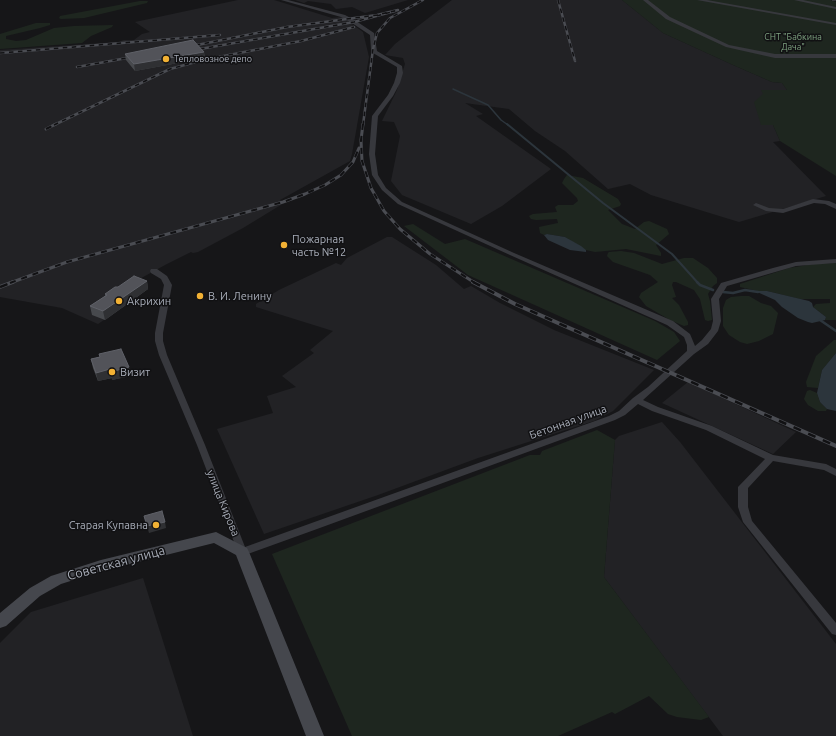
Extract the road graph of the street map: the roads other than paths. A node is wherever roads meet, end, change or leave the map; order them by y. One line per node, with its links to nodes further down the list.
1 (283, 0): 12 (street)
2 (644, 0): 7 (street)
3 (699, 0): 6 (street)
4 (796, 0): 5 (street)
5 (836, 8)
6 (836, 24)
7 (836, 56)
8 (756, 206): 9 (street)
9 (836, 207)
10 (836, 261): 12 (street, Бетонная улица)
11 (154, 272): 16 (street, улица Кирова)
12 (691, 352): 13 (street, Бетонная улица)
13 (636, 400): 14 (street); 16 (street, Бетонная улица)
14 (771, 458): 15 (street); 18 (street)
15 (836, 473)
16 (242, 552): 17 (street, Советская улица); 19 (street, улица Кирова)
17 (0, 622)
18 (836, 631)
19 (315, 736)

